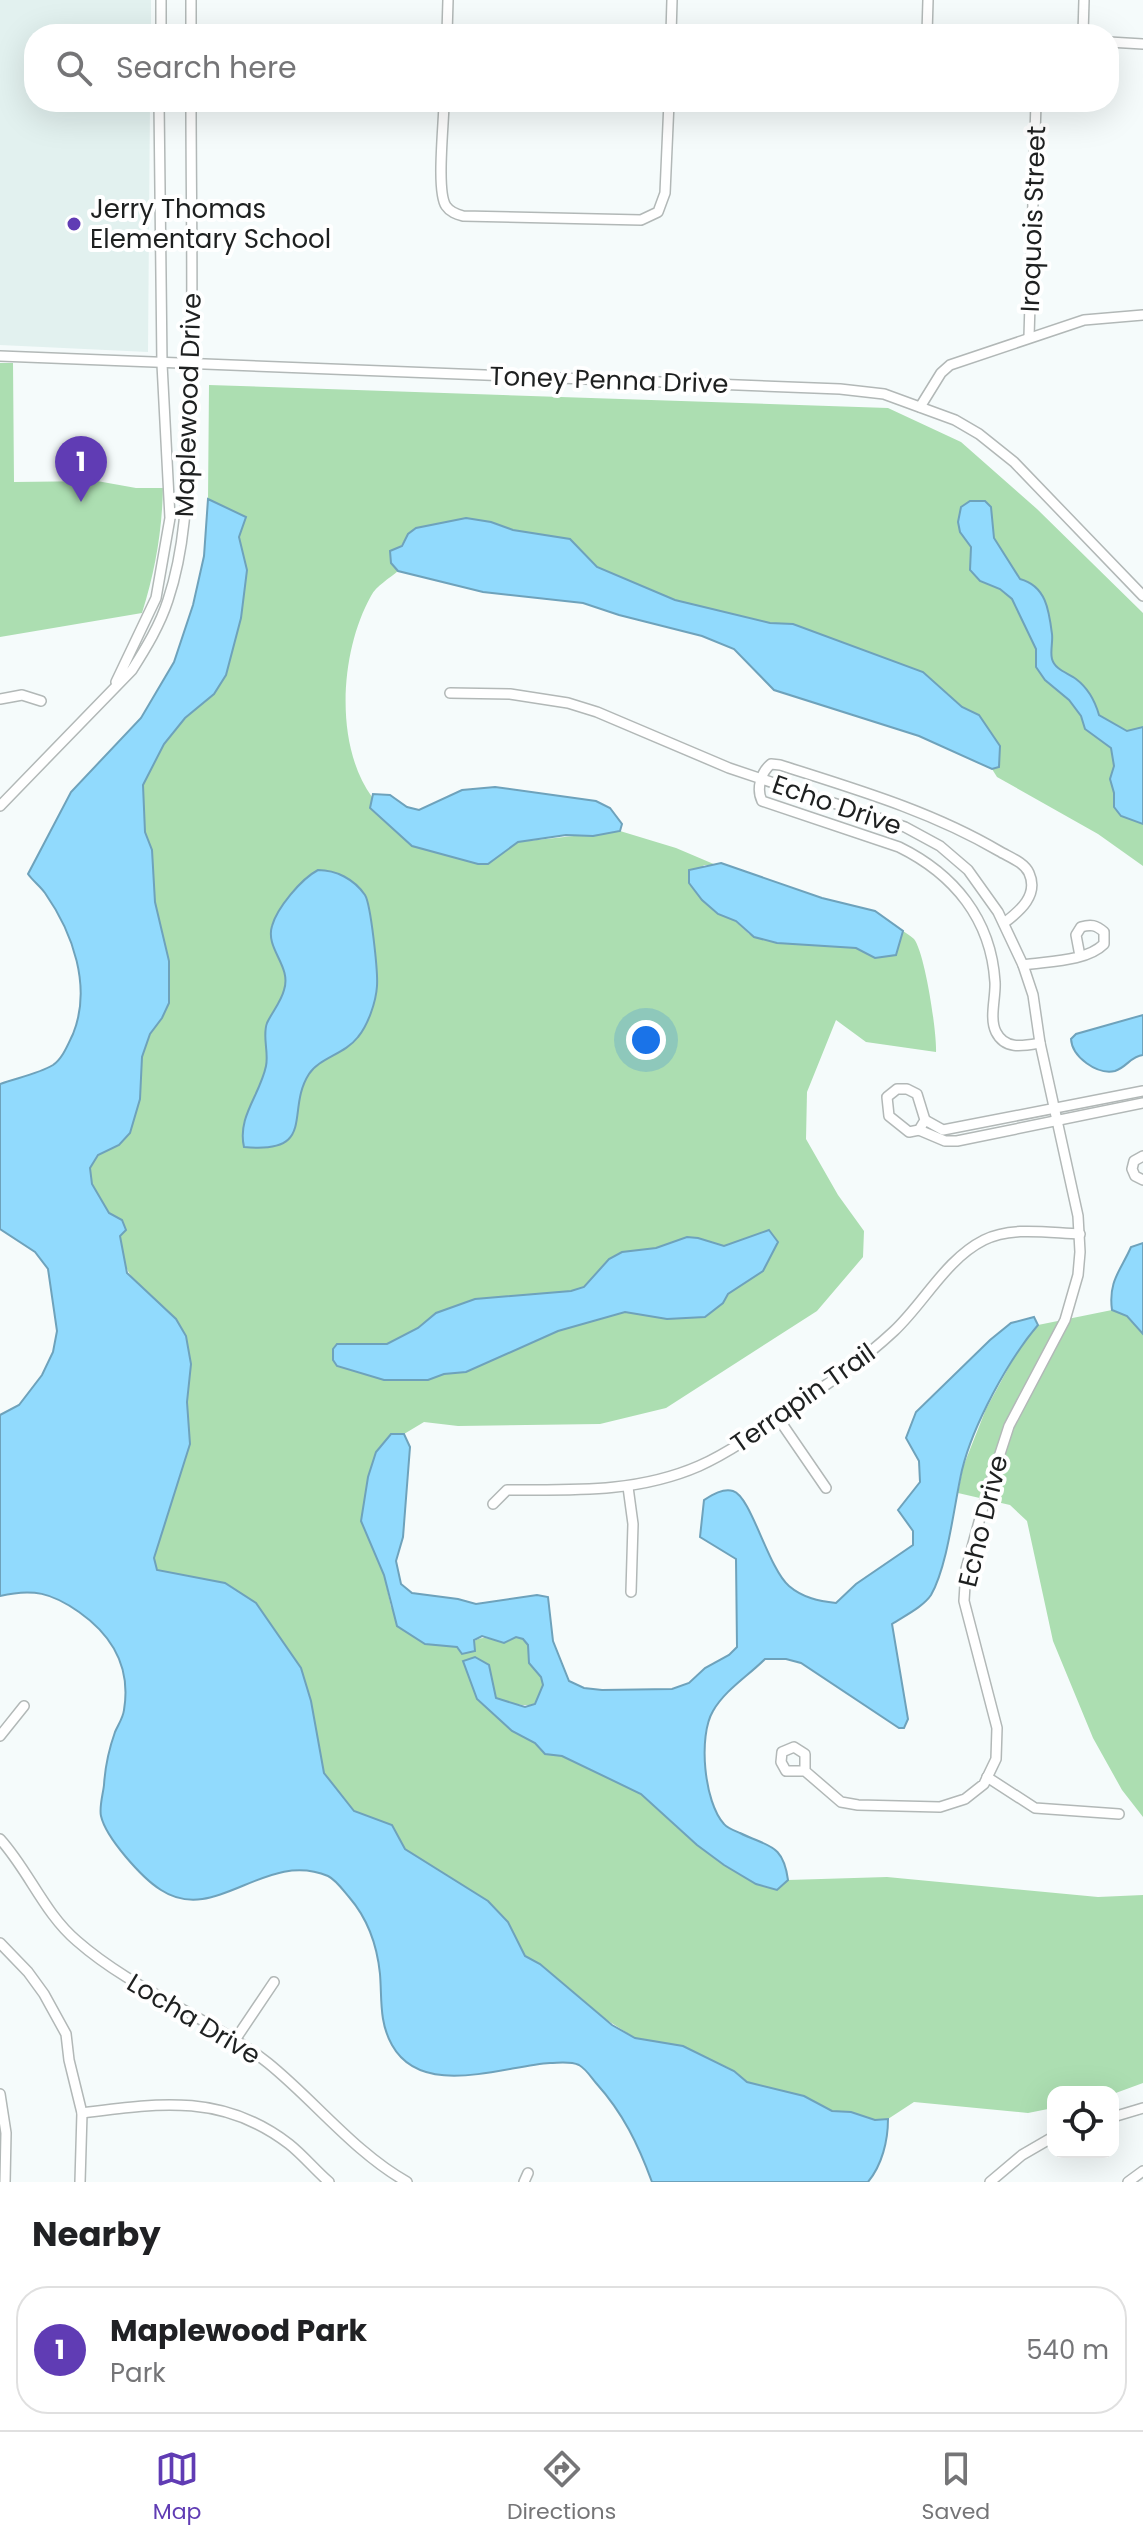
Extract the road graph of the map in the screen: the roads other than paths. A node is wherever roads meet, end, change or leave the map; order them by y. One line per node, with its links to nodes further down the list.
1 (161, 0): 7 (street)
2 (191, 0): 8 (street)
3 (448, 0): 9 (street)
4 (672, 0): 10 (street)
5 (928, 0): 11 (street)
6 (1084, 0): 12 (street)
7 (161, 24)
8 (191, 24)
9 (447, 24)
10 (671, 24)
11 (927, 24)
12 (1083, 24)
13 (1119, 43): 14 (street)
14 (1143, 44)
15 (159, 112): 23 (street, Maplewood Drive)
16 (191, 112): 24 (street, Maplewood Drive)
17 (444, 112): 18 (street)
18 (669, 112)
19 (1036, 112): 21 (street, Iroquois Street)
20 (1143, 314): 21 (street)
21 (1029, 337): 25 (street)
22 (0, 356): 23 (street, Toney Penna Drive)
23 (162, 364): 24 (street, Toney Penna Drive); 27 (street, Maplewood Drive)
24 (192, 365): 25 (street, Toney Penna Drive); 27 (street, Maplewood Drive)
25 (920, 407): 26 (street, Toney Penna Drive)
26 (1143, 596)
27 (112, 688): 32 (street, Maplewood Drive)
28 (450, 693): 31 (street, Echo Drive)
29 (0, 699): 30 (street)
30 (41, 701)
31 (761, 779): 33 (street, Echo Drive); 33 (street); 36 (street)
32 (0, 806)
33 (1004, 923): 35 (street, Echo Drive)
34 (1080, 956): 35 (street)
35 (1023, 965): 36 (street, Echo Drive)
36 (1040, 1043): 39 (street, Echo Drive)
37 (1143, 1091): 39 (street)
38 (1143, 1103): 41 (street)
39 (1056, 1110): 40 (street); 41 (street, Echo Drive)
40 (925, 1120): 42 (street); 42 (street)
41 (1059, 1122): 42 (street); 45 (street, Echo Drive)
42 (919, 1130)
43 (1143, 1156): 44 (street)
44 (1143, 1180)
45 (1080, 1234): 46 (street, Terrapin Trail); 54 (street, Echo Drive)
46 (778, 1418): 47 (street, Terrapin Trail); 48 (street)
47 (628, 1487): 49 (street, Terrapin Trail); 50 (street)
48 (826, 1488)
49 (493, 1504)
50 (631, 1592)
51 (24, 1706): 52 (street)
52 (0, 1736)
53 (805, 1771): 54 (street)
54 (987, 1777): 55 (street)
55 (1119, 1814)
56 (0, 1839): 59 (street, Locha Drive)
57 (0, 1943): 62 (street)
58 (274, 1982): 59 (street)
59 (235, 2040): 69 (street, Locha Drive)
60 (0, 2094): 66 (street)
61 (1143, 2108): 63 (street)
62 (82, 2113): 67 (street); 68 (street)
63 (1119, 2115)
64 (1047, 2140): 70 (street)
65 (1143, 2171): 71 (street)
66 (5, 2182)
67 (80, 2182)
68 (329, 2182)
69 (407, 2182)
70 (990, 2182)
71 (1128, 2182)

